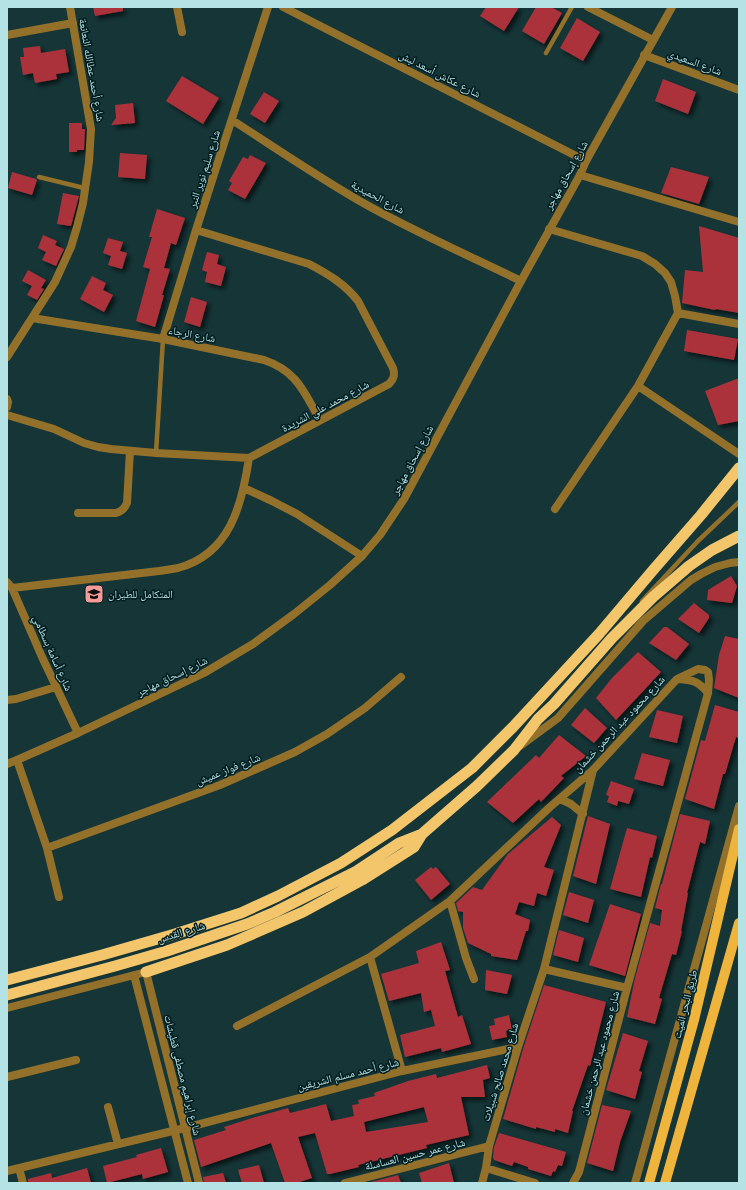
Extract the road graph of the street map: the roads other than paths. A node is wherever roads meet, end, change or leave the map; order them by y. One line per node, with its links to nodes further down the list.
1 (70, 7): 8 (street, شارع أحمد عطاالله النعانعة)
2 (177, 7): 9 (street)
3 (268, 7): 15 (street, شارع سليم نوير النبر)
4 (283, 7): 16 (street, شارع عكاش أسعد لبش)
5 (572, 7): 12 (lane)
6 (588, 7): 11 (street)
7 (672, 7): 11 (street, شارع إسحاق مهاجر)
8 (73, 23): 10 (street); 19 (street, شارع أحمد عطاالله النعانعة)
9 (182, 32)
10 (7, 35)
11 (653, 40): 13 (street, شارع إسحاق مهاجر)
12 (546, 53)
13 (644, 55): 14 (street, شارع السعيدي); 16 (street, شارع إسحاق مهاجر)
14 (739, 90)
15 (232, 120): 22 (street, شارع سليم نوير النبر); 23 (street, شارع الحميدية)
16 (586, 161): 17 (street, شارع إسحاق مهاجر)
17 (580, 175): 20 (street); 21 (street, شارع إسحاق مهاجر)
18 (39, 177): 19 (lane)
19 (84, 188): 25 (street, شارع أحمد عطاالله النعانعة)
20 (739, 222)
21 (549, 229): 23 (street, شارع إسحاق مهاجر); 24 (street)
22 (196, 230): 27 (street, شارع سليم نوير النبر); 33 (street, شارع محمد علي الشريدة)
23 (521, 281): 44 (street, شارع إسحاق مهاجر)
24 (678, 313): 26 (street); 29 (street)
25 (32, 318): 27 (street, شارع الرجاء); 28 (street, شارع أحمد عطاالله النعانعة)
26 (739, 324)
27 (163, 339): 33 (street, شارع الرجاء); 35 (lane)
28 (7, 358)
29 (638, 386): 36 (street); 41 (street)
30 (7, 399): 31 (street)
31 (7, 407)
32 (7, 415): 34 (street)
33 (320, 420): 37 (street, شارع محمد علي الشريدة)
34 (130, 451): 35 (street); 42 (street)
35 (156, 453): 37 (street)
36 (739, 454)
37 (249, 458): 39 (street)
38 (739, 468): 72 (highway, شارع القدس)
39 (244, 488): 44 (street); 46 (street)
40 (739, 502): 47 (lane)
41 (555, 509)
42 (78, 513)
43 (739, 536): 47 (highway)
44 (362, 556): 53 (street, شارع إسحاق مهاجر)
45 (739, 562): 54 (street)
46 (9, 585): 50 (street, شارع أسامة بسطامي)
47 (628, 622): 54 (highway)
48 (402, 677): 63 (street, شارع فواز عميش)
49 (677, 679): 51 (street); 51 (street, شارع محمود عبد الرحمن خشمان); 57 (street, شارع محمود عبد الرحمن خشمان)
50 (56, 687): 52 (street); 53 (street, شارع أسامة بسطامي)
51 (708, 693): 73 (street, شارع محمود عبد الرحمن خشمان)
52 (7, 700)
53 (78, 733): 55 (street, شارع إسحاق مهاجر)
54 (514, 750): 62 (highway)
55 (17, 760): 56 (street, شارع إسحاق مهاجر); 63 (street)
56 (7, 764)
57 (593, 770): 58 (street, شارع محمود عبد الرحمن خشمان); 60 (street, شارع محمد صالح شبيلات)
58 (560, 799): 60 (street); 65 (street, شارع محمود عبد الرحمن خشمان)
59 (739, 806): 96 (street)
60 (583, 814): 68 (street, شارع محمد صالح شبيلات)
61 (739, 829): 97 (main road, طريق البحر الميت)
62 (422, 834): 69 (highway); 74 (highway, شارع القدس)
63 (46, 848): 64 (street)
64 (58, 897)
65 (450, 902): 67 (street, شارع محمود عبد الرحمن خشمان); 71 (street)
66 (739, 923): 98 (main road)
67 (370, 957): 76 (street, شارع محمود عبد الرحمن خشمان); 79 (street)
68 (544, 969): 73 (street); 77 (street, شارع محمد صالح شبيلات)
69 (146, 972): 70 (street); 82 (street, شارع إبراهيم مصطفى قطيشات)
70 (134, 975): 75 (street); 83 (street, شارع إبراهيم مصطفى قطيشات)
71 (474, 978)
72 (7, 980)
73 (627, 988): 95 (street, شارع محمود عبد الرحمن خشمان)
74 (7, 995)
75 (7, 1008)
76 (237, 1026)
77 (518, 1047): 79 (street, شارع أحمد مسلم الشريقين); 85 (street, شارع محمد صالح شبيلات)
78 (76, 1060): 80 (street)
79 (402, 1071): 82 (street, شارع أحمد مسلم الشريقين)
80 (7, 1077)
81 (108, 1107): 84 (street)
82 (184, 1128): 83 (street, شارع أحمد مسلم الشريقين); 91 (street, شارع إبراهيم مصطفى قطيشات)
83 (174, 1130): 84 (street, شارع أحمد مسلم الشريقين); 90 (street, شارع إبراهيم مصطفى قطيشات)
84 (118, 1144): 86 (street, شارع أحمد مسلم الشريقين)
85 (490, 1146): 87 (street, شارع محمد صالح شبيلات); 92 (street, شارع عمر حسين العساسلة)
86 (19, 1168): 88 (street, شارع أحمد مسلم الشريقين); 89 (street)
87 (486, 1168): 93 (street, شارع محمد صالح شبيلات); 94 (street)
88 (7, 1171)
89 (23, 1183)
90 (188, 1183)
91 (199, 1183)
92 (345, 1183)
93 (482, 1183)
94 (535, 1183)
95 (573, 1183)
96 (635, 1183)
97 (649, 1183)
98 (665, 1183)

